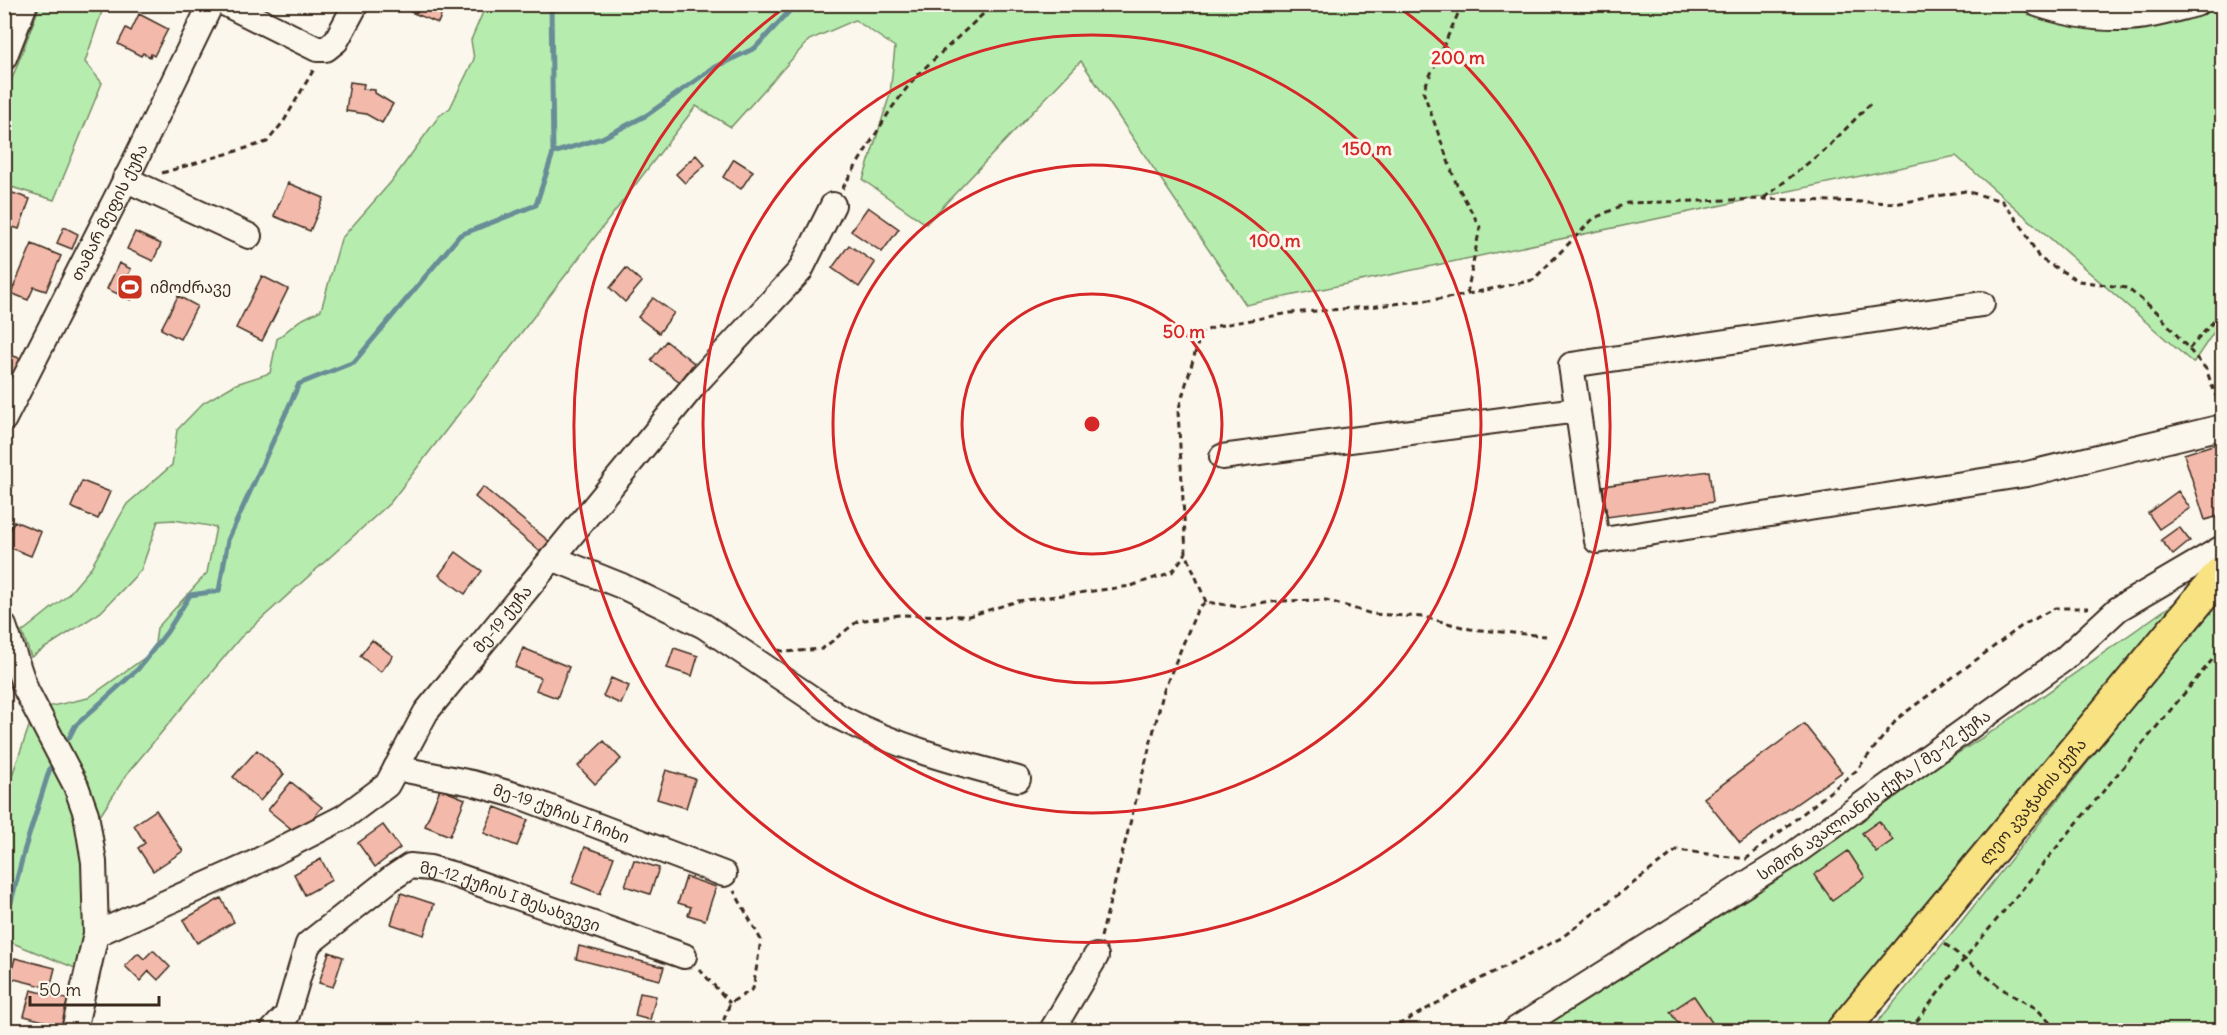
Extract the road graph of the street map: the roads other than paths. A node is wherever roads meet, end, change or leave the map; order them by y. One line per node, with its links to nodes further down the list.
1 (25, 4): 8 (street)
2 (211, 4): 9 (street, თამარ მეფის ქუჩა)
3 (226, 4): 4 (street)
4 (356, 4)
5 (2037, 4): 7 (street)
6 (2196, 4): 7 (street)
7 (2143, 10)
8 (4, 58)
9 (125, 179): 11 (street); 14 (street, თამარ მეფის ქუჩა)
10 (833, 205): 18 (street, მე-19 ქუჩა)
11 (249, 236)
12 (1982, 304): 13 (street)
13 (1577, 410): 15 (street); 16 (street)
14 (4, 419)
15 (2223, 427)
16 (1222, 457)
17 (2223, 548): 30 (street, სიმონ ავალიანის ქუჩა / მე-12 ქუჩა)
18 (552, 558): 21 (street, მე-19 ქუჩა); 22 (street)
19 (2223, 572): 31 (main road, ლეო კვაჭაძის ქუჩა)
20 (7, 641): 24 (street)
21 (396, 768): 23 (street, მე-19 ქუჩის I ჩიხი); 24 (street, მე-19 ქუჩა)
22 (1018, 778)
23 (724, 873)
24 (96, 934): 27 (street)
25 (684, 956): 28 (street, მე-12 ქუჩის I შესახვევი)
26 (1096, 956): 29 (street)
27 (74, 1030)
28 (273, 1030)
29 (1052, 1030)
30 (1515, 1030)
31 (1843, 1030)

